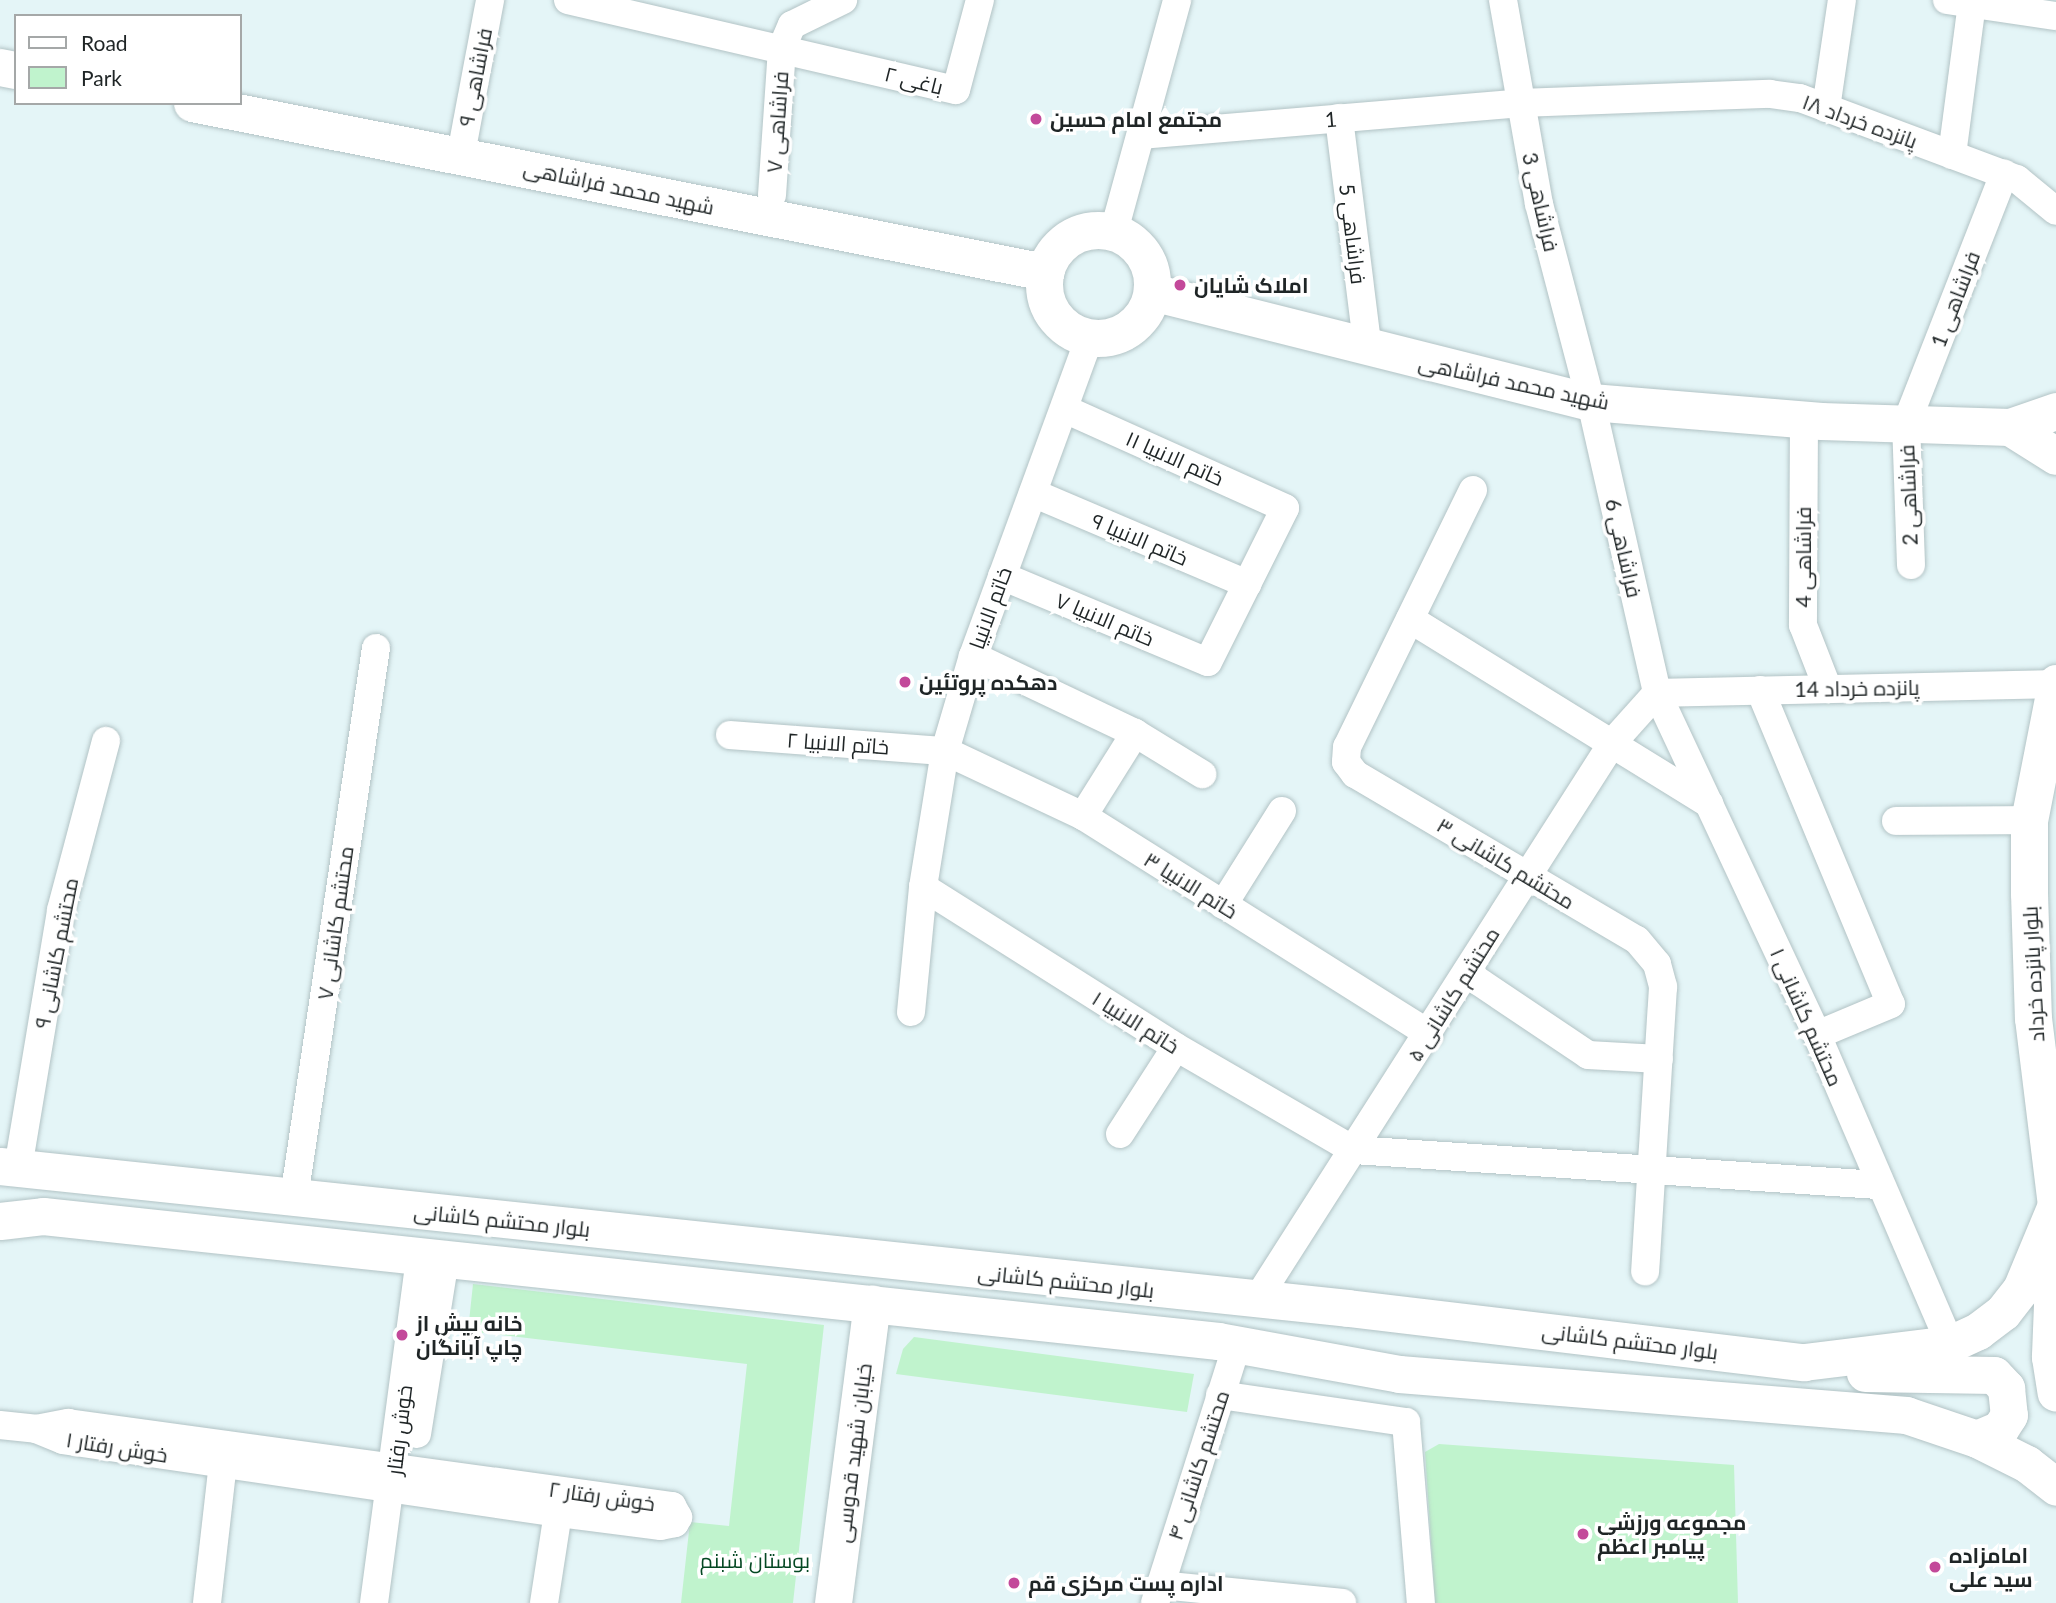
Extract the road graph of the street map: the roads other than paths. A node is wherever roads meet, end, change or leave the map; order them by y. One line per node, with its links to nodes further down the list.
1 (490, 0): 16 (street, فراشاهی ۹)
2 (568, 0): 10 (street)
3 (843, 0): 10 (street)
4 (979, 0): 10 (street, باغی ۲)
5 (1177, 0): 15 (street)
6 (1503, 0): 11 (street, فراشاهی 3)
7 (1842, 0): 13 (street)
8 (1960, 2): 9 (street); 17 (street)
9 (2056, 16)
10 (790, 24): 19 (street, فراشاهی ۷)
11 (1520, 103): 13 (street, پانزده خرداد ۱۸); 14 (street, 1); 26 (street, فراشاهی 3)
12 (203, 105): 16 (main road, شهید محمد فراشاهی)
13 (1826, 107): 17 (street, پانزده خرداد ۱۸)
14 (1339, 118): 15 (street, 1); 25 (street, فراشاهی 5)
15 (1142, 135): 21 (street)
16 (461, 154): 22 (main road, شهید محمد فراشاهی)
17 (1952, 155): 18 (street, پانزده خرداد ۱۸)
18 (2004, 174): 20 (street, پانزده خرداد ۱۸); 30 (street, فراشاهی 1)
19 (772, 195)
20 (2056, 212)
21 (1114, 231): 22 (main road); 23 (main road)
22 (1045, 272): 24 (main road)
23 (1152, 292): 24 (main road); 25 (main road, شهید محمد فراشاهی)
24 (1090, 338): 27 (street, خاتم الانبیا)
25 (1368, 350): 26 (main road, شهید محمد فراشاهی)
26 (1591, 402): 29 (main road, شهید محمد فراشاهی); 44 (street, فراشاهی 6)
27 (1065, 409): 34 (street, خاتم الانبیا); 37 (street, خاتم الانبیا ۱۱)
28 (2056, 411): 31 (main road)
29 (1804, 420): 30 (main road, شهید محمد فراشاهی); 42 (street, فراشاهی 4)
30 (1906, 424): 31 (main road, شهید محمد فراشاهی); 35 (street, فراشاهی 2)
31 (2010, 427): 32 (main road)
32 (2056, 456)
33 (1473, 490): 38 (street, محتشم کاشانی ۳)
34 (1033, 493): 36 (street, خاتم الانبیا); 37 (street, خاتم الانبیا ۹)
35 (1911, 565)
36 (1002, 576): 37 (street, خاتم الانبیا ۷); 40 (street, خاتم الانبیا)
37 (1247, 584)
38 (1410, 619): 48 (street); 56 (street, محتشم کاشانی ۳)
39 (376, 648): 70 (street, محتشم کاشانی ۷)
40 (973, 656): 45 (street); 49 (street, خاتم الانبیا)
41 (2056, 683): 42 (street, پانزده خرداد 14); 54 (main road, بلوار پانزده خرداد)
42 (1828, 689): 43 (street, پانزده خرداد 14)
43 (1759, 690): 44 (street, پانزده خرداد 14); 62 (street)
44 (1657, 693): 48 (street, محتشم کاشانی ۵); 51 (street, محتشم کاشانی ۱)
45 (1135, 733): 50 (street); 53 (street)
46 (730, 735): 49 (street, خاتم الانبیا ۲)
47 (106, 741): 67 (street, محتشم کاشانی ۹)
48 (1613, 742): 51 (street); 56 (street, محتشم کاشانی ۵)
49 (945, 751): 53 (street, خاتم الانبیا ۳); 57 (street, خاتم الانبیا)
50 (1202, 774)
51 (1709, 804): 62 (street, محتشم کاشانی ۱)
52 (1282, 811): 58 (street)
53 (1083, 816): 58 (street, خاتم الانبیا ۳)
54 (2029, 820): 55 (street); 71 (main road, بلوار پانزده خرداد)
55 (1896, 821)
56 (1527, 876): 59 (street, محتشم کاشانی ۵); 64 (street, محتشم کاشانی ۳)
57 (923, 887): 60 (street, خاتم الانبیا); 63 (street, خاتم الانبیا ۱)
58 (1223, 905): 61 (street, خاتم الانبیا ۳)
59 (1466, 973): 61 (street, محتشم کاشانی ۵); 64 (street)
60 (911, 1013)
61 (1429, 1034): 66 (street, محتشم کاشانی ۵)
62 (1817, 1035): 69 (street, محتشم کاشانی ۱)
63 (1176, 1047): 65 (street); 66 (street, خاتم الانبیا ۱)
64 (1659, 1059): 68 (street, محتشم کاشانی ۳)
65 (1120, 1134)
66 (1354, 1150): 68 (street); 75 (street, محتشم کاشانی ۵)
67 (9, 1167): 70 (main road, بلوار محتشم کاشانی)
68 (1649, 1170): 69 (street); 74 (street, محتشم کاشانی ۳)
69 (1878, 1185): 78 (street, محتشم کاشانی ۱)
70 (294, 1198): 75 (main road, بلوار محتشم کاشانی)
71 (2056, 1205): 78 (main road, بلوار محتشم کاشانی); 80 (main road, بلوار پانزده خرداد)
72 (2, 1220): 73 (main road, بلوار محتشم کاشانی)
73 (433, 1258): 76 (main road, بلوار محتشم کاشانی); 85 (street, خوش رفتار)
74 (1646, 1271)
75 (1256, 1301): 79 (main road, بلوار محتشم کاشانی)
76 (872, 1304): 77 (main road, بلوار محتشم کاشانی); 93 (main road, خیابان شهید قدوسی)
77 (1237, 1345): 81 (street, محتشم کاشانی ۴); 83 (main road, بلوار محتشم کاشانی)
78 (1950, 1345): 79 (main road, بلوار محتشم کاشانی)
79 (1804, 1362): 83 (main road)
80 (2056, 1393)
81 (1220, 1395): 88 (street, محتشم کاشانی ۴); 95 (street)
82 (0, 1425): 84 (street, خوش رفتار ۱)
83 (1977, 1439): 86 (main road, بلوار محتشم کاشانی)
84 (224, 1454): 85 (street, خوش رفتار ۱); 89 (street)
85 (401, 1479): 87 (street, خوش رفتار ۲); 87 (street, خوش رفتار ۲); 90 (street, خوش رفتار); 91 (street, خوش رفتار)
86 (2056, 1487)
87 (558, 1513): 92 (street)
88 (1158, 1594): 94 (street)
89 (206, 1603)
90 (374, 1603)
91 (390, 1603)
92 (544, 1603)
93 (833, 1603)
94 (1342, 1603)
95 (1421, 1603)

